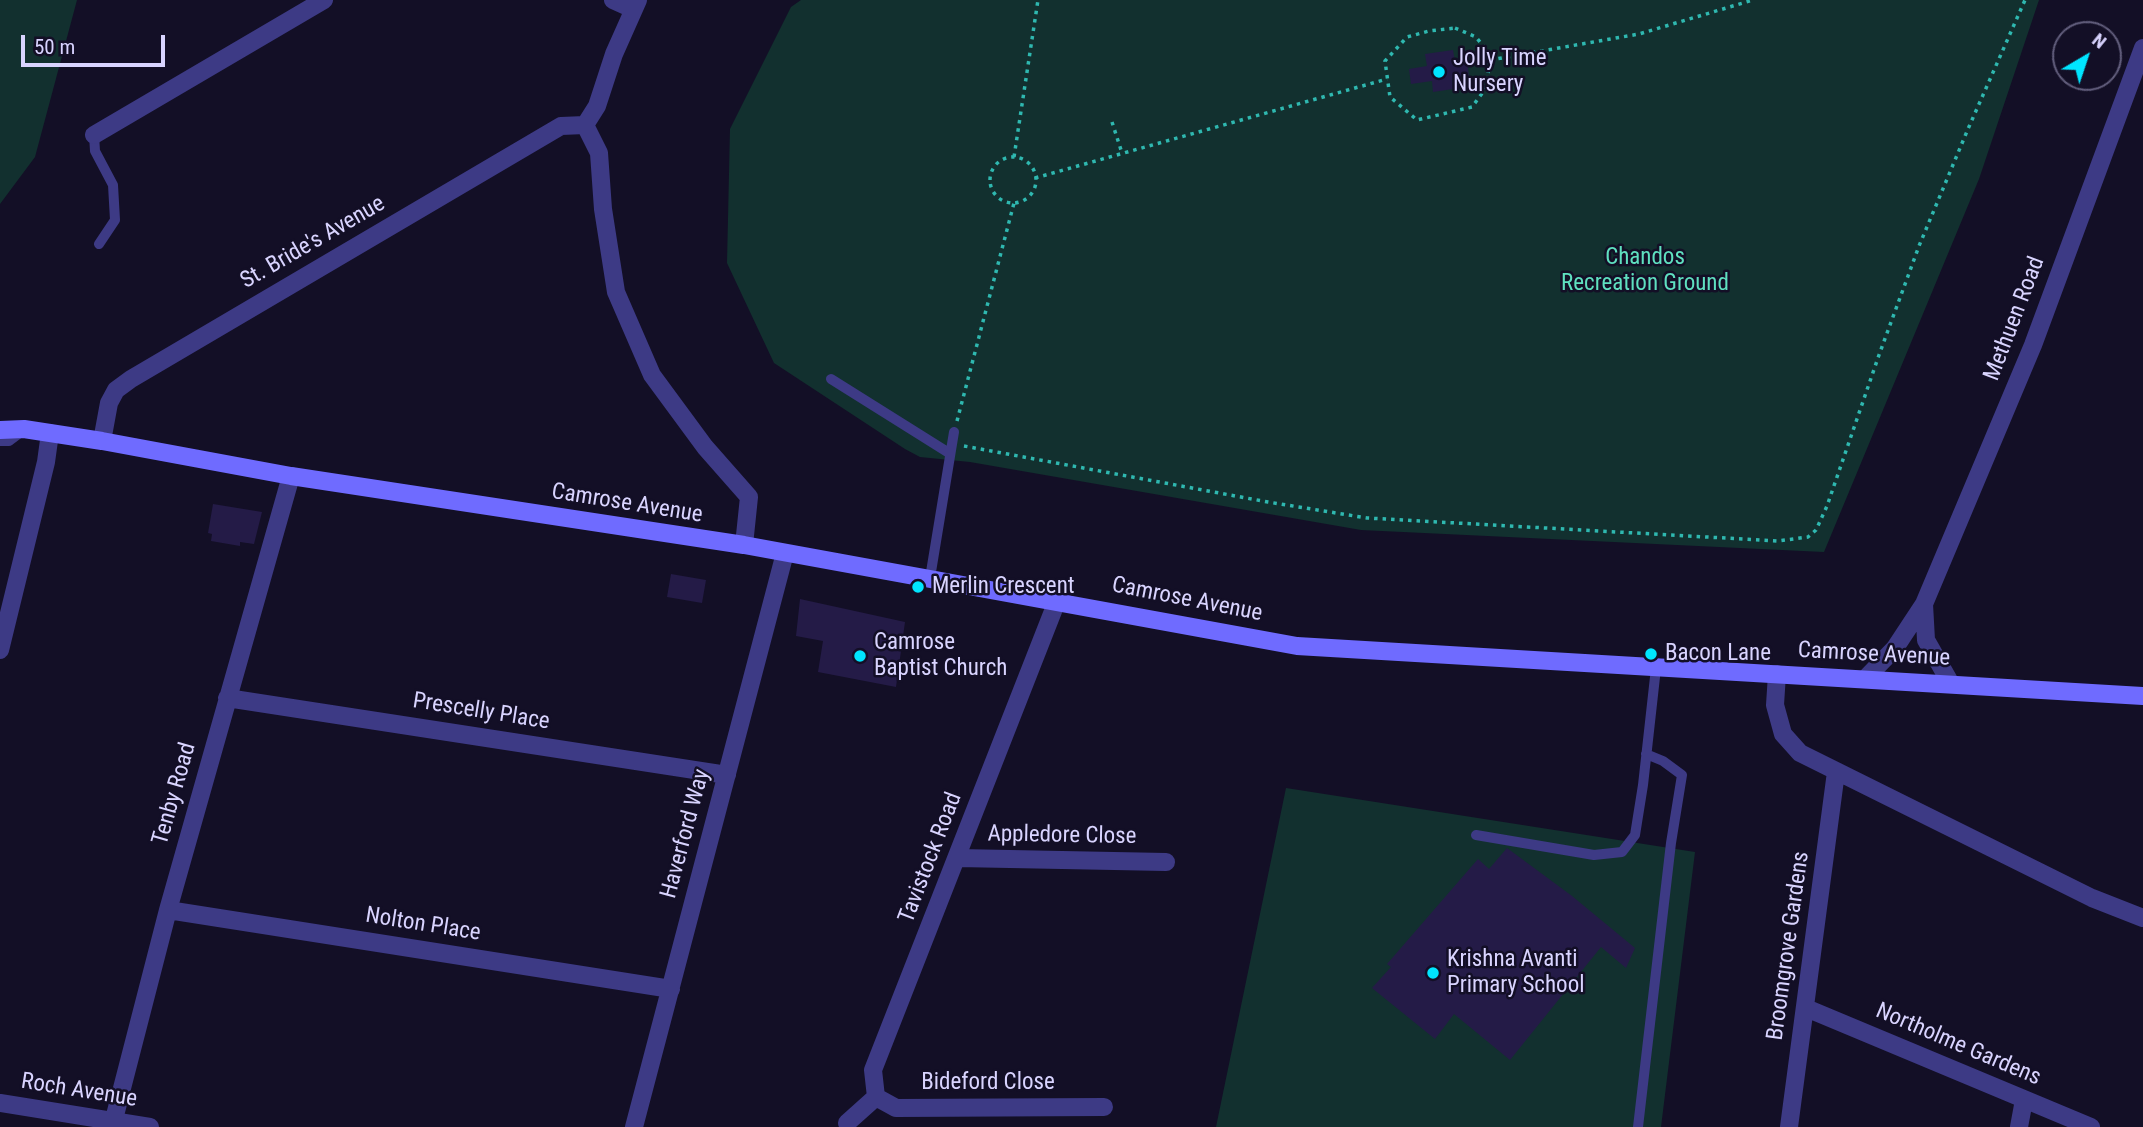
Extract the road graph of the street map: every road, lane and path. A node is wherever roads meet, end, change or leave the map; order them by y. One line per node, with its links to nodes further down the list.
1 (324, 0): 13 (street)
2 (613, 0): 6 (street)
3 (1038, 0): 15 (path)
4 (1753, 0): 8 (path)
5 (2025, 0): 27 (path)
6 (636, 5): 12 (street)
7 (2143, 48): 10 (street, Methuen Road)
8 (1490, 60): 9 (path); 9 (path)
9 (1387, 79): 14 (path)
10 (2137, 80): 33 (street, Methuen Road)
11 (1112, 122): 14 (path)
12 (585, 125): 26 (street, St. Bride's Avenue); 29 (street)
13 (94, 135): 18 (lane)
14 (1122, 153): 16 (path)
15 (1014, 157): 16 (path); 17 (path)
16 (1035, 178): 17 (path)
17 (1014, 202): 23 (path)
18 (99, 244)
19 (831, 379): 27 (lane)
20 (0, 420): 22 (street, Camrose Avenue)
21 (0, 429): 22 (street, Camrose Avenue)
22 (24, 429): 24 (street, Camrose Avenue); 25 (lane)
23 (954, 432): 27 (lane)
24 (50, 433): 26 (street, Camrose Avenue); 34 (street)
25 (0, 441)
26 (102, 441): 28 (street, Camrose Avenue)
27 (950, 449): 31 (lane)
28 (292, 476): 29 (street, Camrose Avenue); 40 (street, Tenby Road)
29 (744, 545): 30 (street, Camrose Avenue)
30 (785, 552): 31 (street, Camrose Avenue); 43 (street, Haverford Way)
31 (930, 578): 32 (street, Camrose Avenue)
32 (1057, 601): 35 (street, Camrose Avenue); 45 (street, Tavistock Road)
33 (1924, 604): 37 (street, Methuen Road); 38 (street, Methuen Road)
34 (0, 650)
35 (1656, 667): 36 (street, Camrose Avenue); 41 (lane)
36 (1777, 674): 37 (street, Camrose Avenue); 42 (street)
37 (1866, 678): 38 (street, Camrose Avenue)
38 (1951, 684): 39 (street, Camrose Avenue)
39 (2143, 696)
40 (227, 698): 43 (street, Prescelly Place); 47 (street, Tenby Road)
41 (1646, 754): 44 (lane); 59 (lane)
42 (1836, 772): 48 (street); 50 (street, Broomgrove Gardens)
43 (727, 775): 49 (street, Haverford Way)
44 (1476, 835)
45 (958, 858): 46 (street, Appledore Close); 51 (street, Tavistock Road)
46 (1166, 862)
47 (168, 910): 49 (street, Nolton Place); 56 (street, Tenby Road)
48 (2143, 918)
49 (671, 989): 58 (street, Haverford Way)
50 (1806, 1008): 52 (street, Northolme Gardens); 60 (street, Broomgrove Gardens)
51 (876, 1097): 54 (street, Bideford Close); 55 (street)
52 (2024, 1100): 61 (street); 62 (street, Northolme Gardens)
53 (0, 1102): 56 (street, Roch Avenue)
54 (1104, 1107)
55 (848, 1123)
56 (113, 1124): 57 (street, Roch Avenue)
57 (150, 1127)
58 (634, 1127)
59 (1638, 1127)
60 (1789, 1127)
61 (2020, 1127)
62 (2091, 1127)

